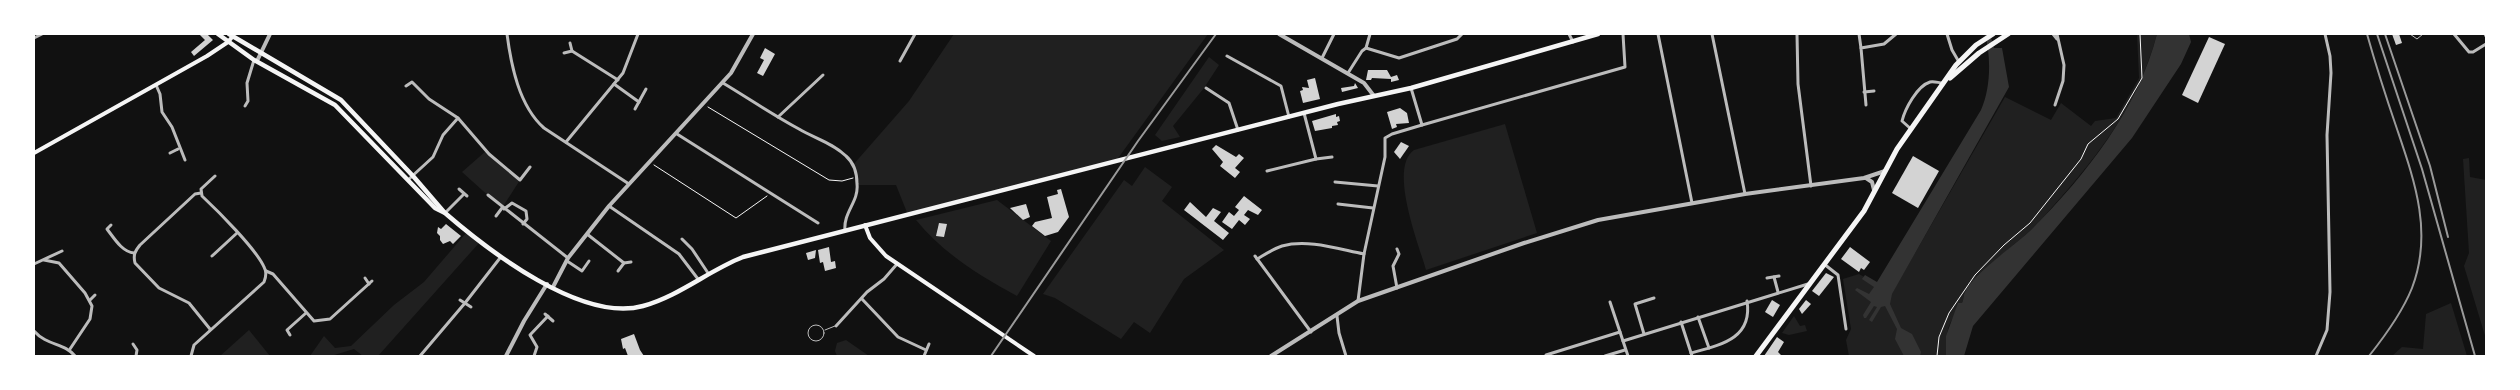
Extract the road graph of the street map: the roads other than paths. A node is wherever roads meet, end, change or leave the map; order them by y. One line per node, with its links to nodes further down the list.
1 (42, 34): 30 (street)
2 (218, 34): 32 (main road)
3 (270, 34): 40 (street)
4 (507, 34): 73 (street)
5 (638, 34): 48 (street)
6 (754, 34): 49 (street)
7 (915, 34): 44 (street)
8 (1279, 34): 42 (street)
9 (1334, 34): 42 (street)
10 (1370, 34): 36 (street)
11 (1462, 34): 36 (street)
12 (1569, 34): 33 (street)
13 (1598, 34): 33 (main road)
14 (1623, 34): 69 (street)
15 (1658, 34): 96 (street)
16 (1712, 34): 94 (street)
17 (1797, 34): 90 (street)
18 (1859, 34): 37 (street)
19 (1896, 34): 37 (street)
20 (1947, 34): 45 (street)
21 (1993, 34): 45 (highway)
22 (2053, 34): 31 (street)
23 (2057, 34): 31 (street)
24 (2325, 34): 186 (street)
25 (2410, 34): 26 (lane)
26 (2423, 34)
27 (2454, 34): 35 (street)
28 (231, 35): 32 (main road); 40 (main road)
29 (2006, 35): 50 (highway)
30 (34, 38)
31 (2058, 40): 61 (street)
32 (228, 42): 43 (main road); 52 (main road)
33 (1573, 42): 55 (main road)
34 (570, 43): 38 (street)
35 (2486, 44)
36 (1366, 48): 46 (street)
37 (1861, 48): 58 (street)
38 (572, 50): 39 (street); 48 (street)
39 (564, 53)
40 (261, 54): 43 (street); 84 (main road)
41 (1227, 56): 67 (street)
42 (1322, 58): 46 (street)
43 (256, 60): 62 (street); 86 (main road)
44 (900, 61)
45 (1959, 62): 50 (highway)
46 (1348, 73): 59 (street)
47 (823, 75): 66 (street)
48 (618, 80): 51 (street)
49 (723, 83): 66 (street); 72 (street)
50 (1945, 83): 71 (highway); 71 (street)
51 (614, 84): 60 (street); 73 (street)
52 (156, 85): 74 (street); 75 (main road)
53 (406, 86): 68 (street)
54 (1206, 88): 70 (street)
55 (1411, 88): 59 (main road); 69 (street)
56 (646, 89): 60 (street)
57 (1874, 91): 58 (street)
58 (1864, 92): 63 (street)
59 (1374, 96): 65 (main road)
60 (639, 102): 64 (street)
61 (2055, 105)
62 (244, 106)
63 (1866, 106)
64 (635, 109)
65 (1304, 113): 67 (main road); 78 (street)
66 (778, 117): 107 (street)
67 (1289, 117): 70 (main road)
68 (458, 118): 80 (street); 84 (street)
69 (1422, 125): 89 (street)
70 (1238, 130): 106 (main road)
71 (1911, 130): 81 (highway)
72 (677, 134): 88 (street); 103 (street)
73 (566, 142): 88 (street)
74 (178, 148): 76 (street); 79 (street)
75 (34, 153)
76 (170, 153)
77 (1332, 157): 78 (street)
78 (1316, 159): 82 (street)
79 (185, 160)
80 (530, 167)
81 (1886, 170): 85 (street); 92 (highway)
82 (1267, 171)
83 (215, 176): 93 (street)
84 (413, 176): 86 (street); 101 (main road)
85 (1864, 178): 90 (street); 92 (street)
86 (409, 180): 101 (main road)
87 (1336, 182): 89 (street)
88 (629, 184): 98 (street)
89 (1378, 186): 99 (street)
90 (1812, 186): 94 (street)
91 (459, 189): 101 (street)
92 (1875, 192): 124 (highway)
93 (201, 193): 108 (street); 113 (street)
94 (1745, 194): 96 (street)
95 (488, 195): 100 (street)
96 (1692, 203): 136 (street)
97 (1338, 204): 99 (street)
98 (609, 206): 109 (street); 132 (street)
99 (1373, 208): 114 (street)
100 (503, 209): 102 (street); 104 (street); 104 (street)
101 (445, 213): 116 (main road)
102 (496, 216)
103 (818, 223)
104 (523, 224): 118 (street)
105 (111, 225): 113 (street)
106 (865, 225): 107 (main road); 123 (main road)
107 (845, 230): 127 (main road)
108 (237, 233): 115 (street); 125 (street)
109 (587, 234): 118 (street); 120 (street)
110 (682, 239): 127 (street)
111 (1398, 249): 136 (street)
112 (62, 251): 117 (street)
113 (134, 253): 154 (street)
114 (1364, 254): 143 (street); 159 (street)
115 (212, 256)
116 (500, 258): 133 (main road); 146 (street)
117 (44, 260): 122 (street); 141 (street)
118 (568, 260): 119 (street); 135 (street)
119 (589, 261)
120 (624, 262): 121 (street); 126 (street)
121 (631, 262)
122 (34, 264)
123 (897, 264): 140 (street); 169 (main road)
124 (1824, 264): 134 (highway); 155 (street)
125 (266, 271): 148 (street); 154 (street)
126 (618, 271)
127 (708, 273): 132 (main road)
128 (1779, 276): 129 (street)
129 (1774, 277): 131 (street); 137 (street)
130 (365, 278): 148 (street)
131 (1767, 278)
132 (698, 279): 135 (main road)
133 (547, 284): 135 (main road); 175 (street)
134 (1809, 284): 137 (street); 185 (highway)
135 (553, 287)
136 (1397, 288): 143 (street)
137 (1778, 292): 145 (street)
138 (95, 296): 141 (street)
139 (1654, 298): 160 (street)
140 (862, 299): 153 (street); 167 (street)
141 (90, 300): 166 (street)
142 (460, 300): 146 (street)
143 (1358, 302): 149 (street)
144 (1610, 302): 158 (street)
145 (1747, 302): 150 (street); 165 (street)
146 (465, 303): 147 (street); 174 (street)
147 (471, 307)
148 (306, 313): 161 (street)
149 (1337, 316): 159 (street); 181 (street)
150 (1698, 317): 152 (street); 165 (street)
151 (553, 321): 176 (street)
152 (1681, 322): 160 (street); 170 (street)
153 (836, 326): 157 (lane)
154 (210, 329): 173 (street)
155 (1846, 329)
156 (34, 331): 166 (street)
157 (824, 331): 157 (lane)
158 (1620, 332): 162 (street); 182 (street)
159 (1311, 333): 180 (street)
160 (1644, 334): 162 (street)
161 (290, 335)
162 (1622, 341): 168 (street)
163 (133, 344): 172 (street)
164 (929, 344): 167 (street)
165 (1709, 348): 170 (street)
166 (70, 350): 171 (street)
167 (926, 350): 177 (street)
168 (1625, 350): 183 (street); 184 (street)
169 (1027, 352): 178 (street); 179 (main road)
170 (1691, 355)
171 (75, 356)
172 (136, 356)
173 (191, 356)
174 (420, 356)
175 (506, 356)
176 (534, 356)
177 (924, 356)
178 (1024, 356)
179 (1034, 356)
180 (1273, 356)
181 (1346, 356)
182 (1546, 356)
183 (1605, 356)
184 (1628, 356)
185 (1756, 356)
186 (2316, 356)

